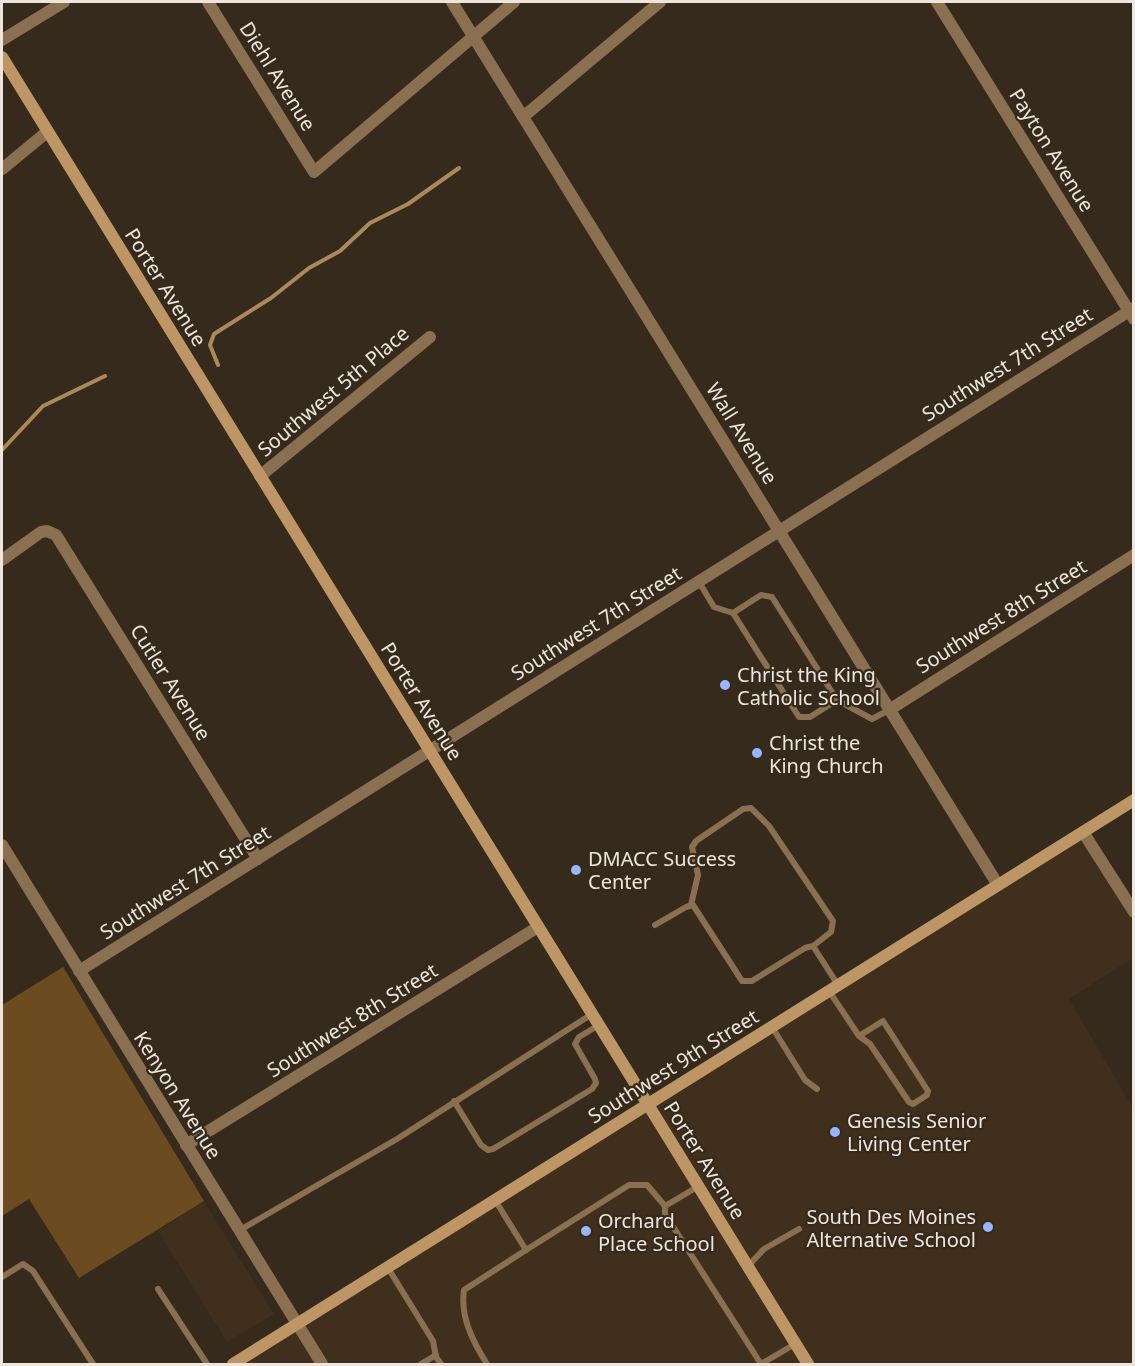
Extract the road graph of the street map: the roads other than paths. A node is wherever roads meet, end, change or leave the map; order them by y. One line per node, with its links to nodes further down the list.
1 (64, 2): 8 (street)
2 (208, 2): 7 (street, Diehl Avenue)
3 (452, 2): 7 (street, Wall Avenue)
4 (514, 2): 7 (street)
5 (660, 2): 10 (street)
6 (938, 2): 13 (street, Payton Avenue)
7 (473, 36): 10 (street, Wall Avenue)
8 (2, 40)
9 (2, 57): 11 (street, Porter Avenue)
10 (524, 117): 16 (street, Wall Avenue)
11 (46, 132): 12 (street); 15 (street, Porter Avenue)
12 (2, 169)
13 (1132, 313): 16 (street, Southwest 7th Street)
14 (430, 337): 15 (street, Southwest 5th Place)
15 (260, 476): 23 (street, Porter Avenue)
16 (779, 531): 19 (street, Southwest 7th Street); 22 (street, Wall Avenue)
17 (1134, 555): 22 (street, Southwest 8th Street)
18 (2, 560): 27 (street, Cutler Avenue)
19 (699, 582): 20 (lane); 23 (street, Southwest 7th Street)
20 (733, 613): 21 (lane); 21 (lane)
21 (837, 700): 22 (lane)
22 (889, 710): 28 (street, Wall Avenue)
23 (430, 751): 27 (street, Southwest 7th Street); 32 (street, Porter Avenue)
24 (1134, 800): 25 (street, Southwest 9th Street)
25 (1083, 832): 28 (street, Southwest 9th Street); 30 (street)
26 (2, 845): 34 (street, Kenyon Avenue)
27 (258, 859): 34 (street, Southwest 7th Street)
28 (998, 885): 35 (street, Southwest 9th Street)
29 (690, 904): 31 (lane); 33 (lane); 33 (lane)
30 (1134, 912)
31 (655, 925)
32 (538, 927): 36 (street, Porter Avenue); 42 (street, Southwest 8th Street)
33 (813, 946): 35 (lane)
34 (79, 971): 42 (street, Kenyon Avenue)
35 (834, 988): 37 (street, Southwest 9th Street); 38 (lane)
36 (595, 1019): 40 (lane); 40 (lane); 41 (street, Porter Avenue)
37 (772, 1027): 39 (lane); 41 (street, Southwest 9th Street)
38 (859, 1036): 38 (lane)
39 (817, 1089)
40 (454, 1101): 47 (lane)
41 (648, 1104): 43 (street, Porter Avenue); 44 (street, Southwest 9th Street)
42 (186, 1145): 47 (street, Kenyon Avenue)
43 (699, 1186): 45 (lane); 49 (street, Porter Avenue)
44 (495, 1200): 48 (lane); 50 (street, Southwest 9th Street)
45 (665, 1206): 48 (lane); 63 (lane)
46 (799, 1229): 49 (lane)
47 (239, 1231): 53 (street, Kenyon Avenue)
48 (526, 1250): 62 (lane)
49 (748, 1267): 54 (street, Porter Avenue)
50 (387, 1268): 53 (street, Southwest 9th Street); 55 (lane)
51 (2, 1277): 56 (lane)
52 (158, 1289): 57 (lane)
53 (297, 1325): 58 (street, Southwest 9th Street); 59 (street, Kenyon Avenue)
54 (795, 1344): 63 (lane); 64 (street, Porter Avenue)
55 (436, 1355): 60 (lane); 61 (lane)
56 (93, 1365)
57 (207, 1365)
58 (233, 1365)
59 (322, 1365)
60 (421, 1365)
61 (441, 1365)
62 (487, 1365)
63 (761, 1365)
64 (808, 1365)

